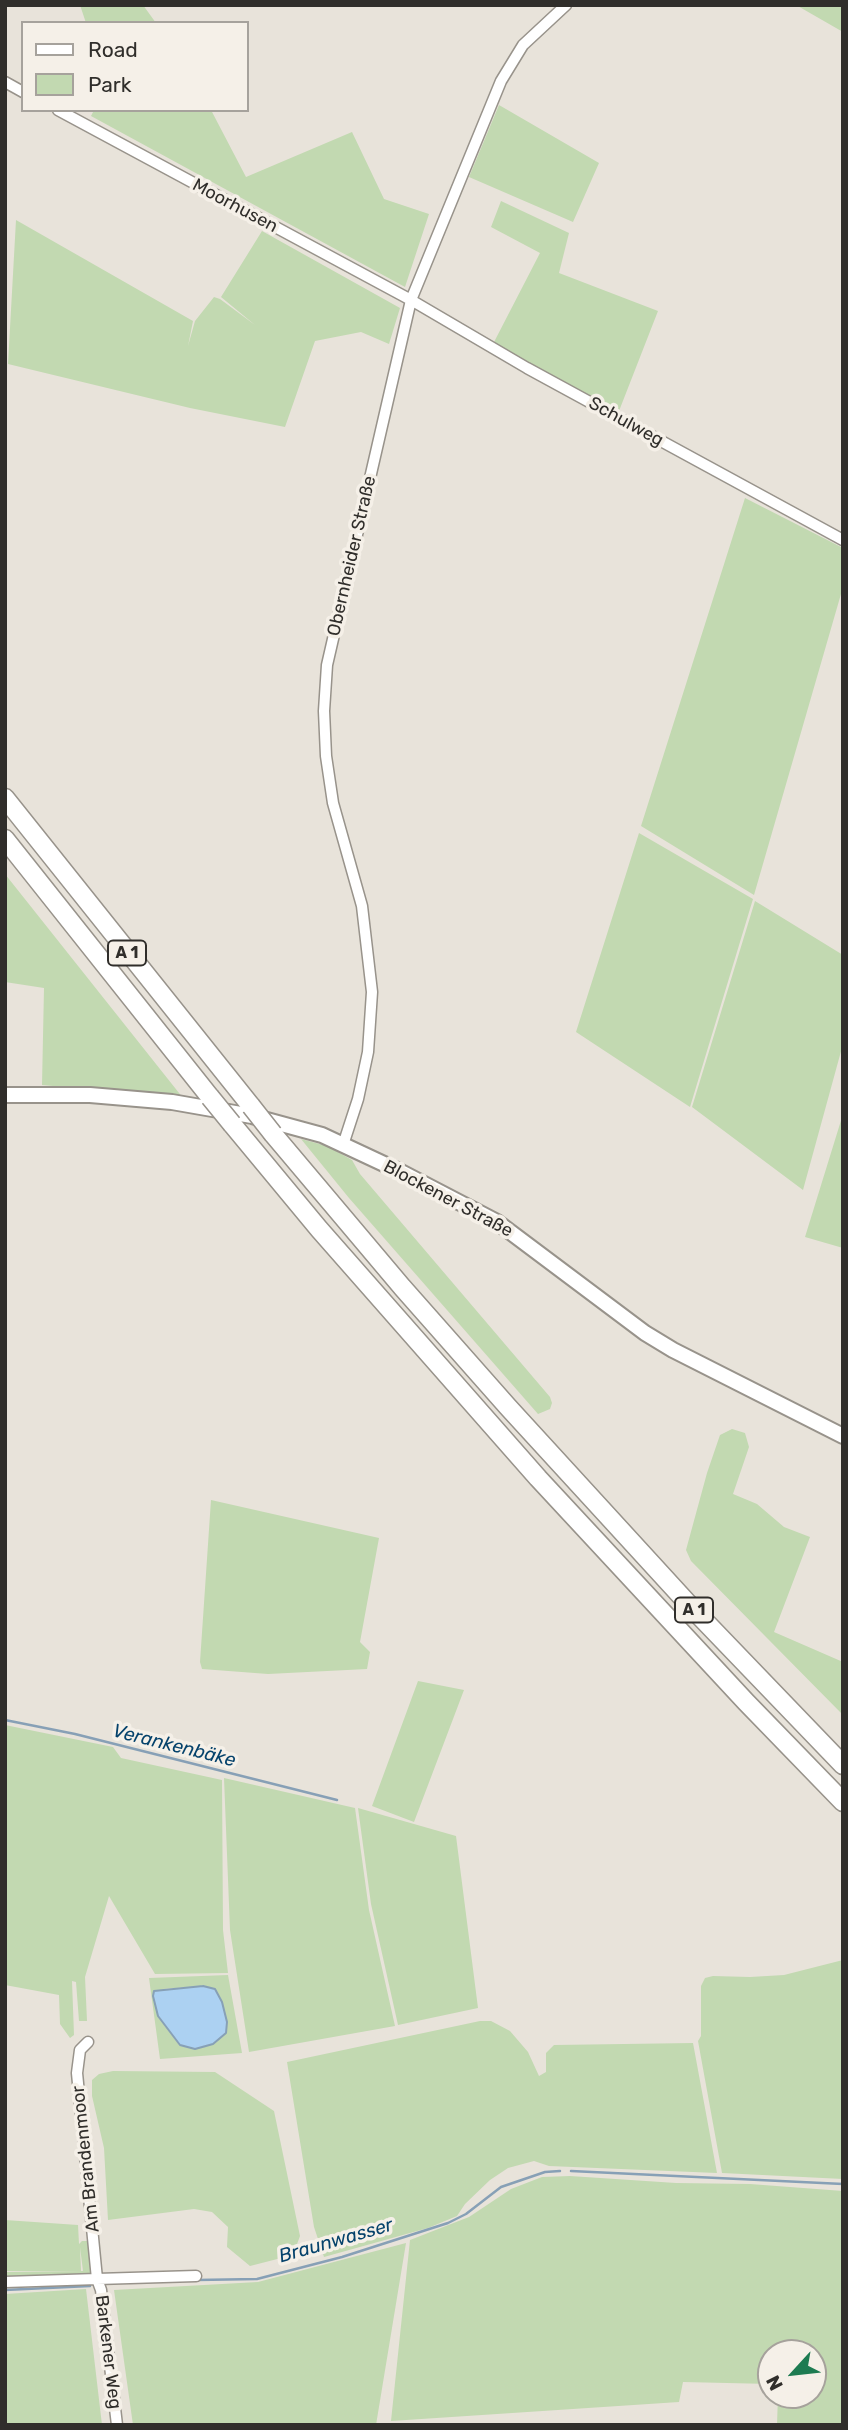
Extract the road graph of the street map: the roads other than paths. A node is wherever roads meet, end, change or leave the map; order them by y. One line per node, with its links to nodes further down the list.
1 (566, 5): 5 (street, Obernheider Straße)
2 (5, 82): 3 (street)
3 (21, 91)
4 (62, 112): 5 (street, Moorhusen)
5 (411, 300): 6 (street, Schulweg); 10 (street, Obernheider Straße)
6 (843, 540)
7 (5, 798): 12 (highway, A 1, bridge)
8 (5, 839): 13 (highway, A 1, bridge)
9 (5, 1094): 10 (street, Blockener Straße)
10 (343, 1144): 11 (street, Blockener Straße)
11 (843, 1436)
12 (843, 1765)
13 (843, 1802)
14 (88, 2042): 16 (street, Am Brandenmoor)
15 (196, 2276): 16 (street, Barkener Weg)
16 (97, 2279): 17 (street, Barkener Weg); 18 (street, Barkener Weg)
17 (5, 2282)
18 (117, 2425)

